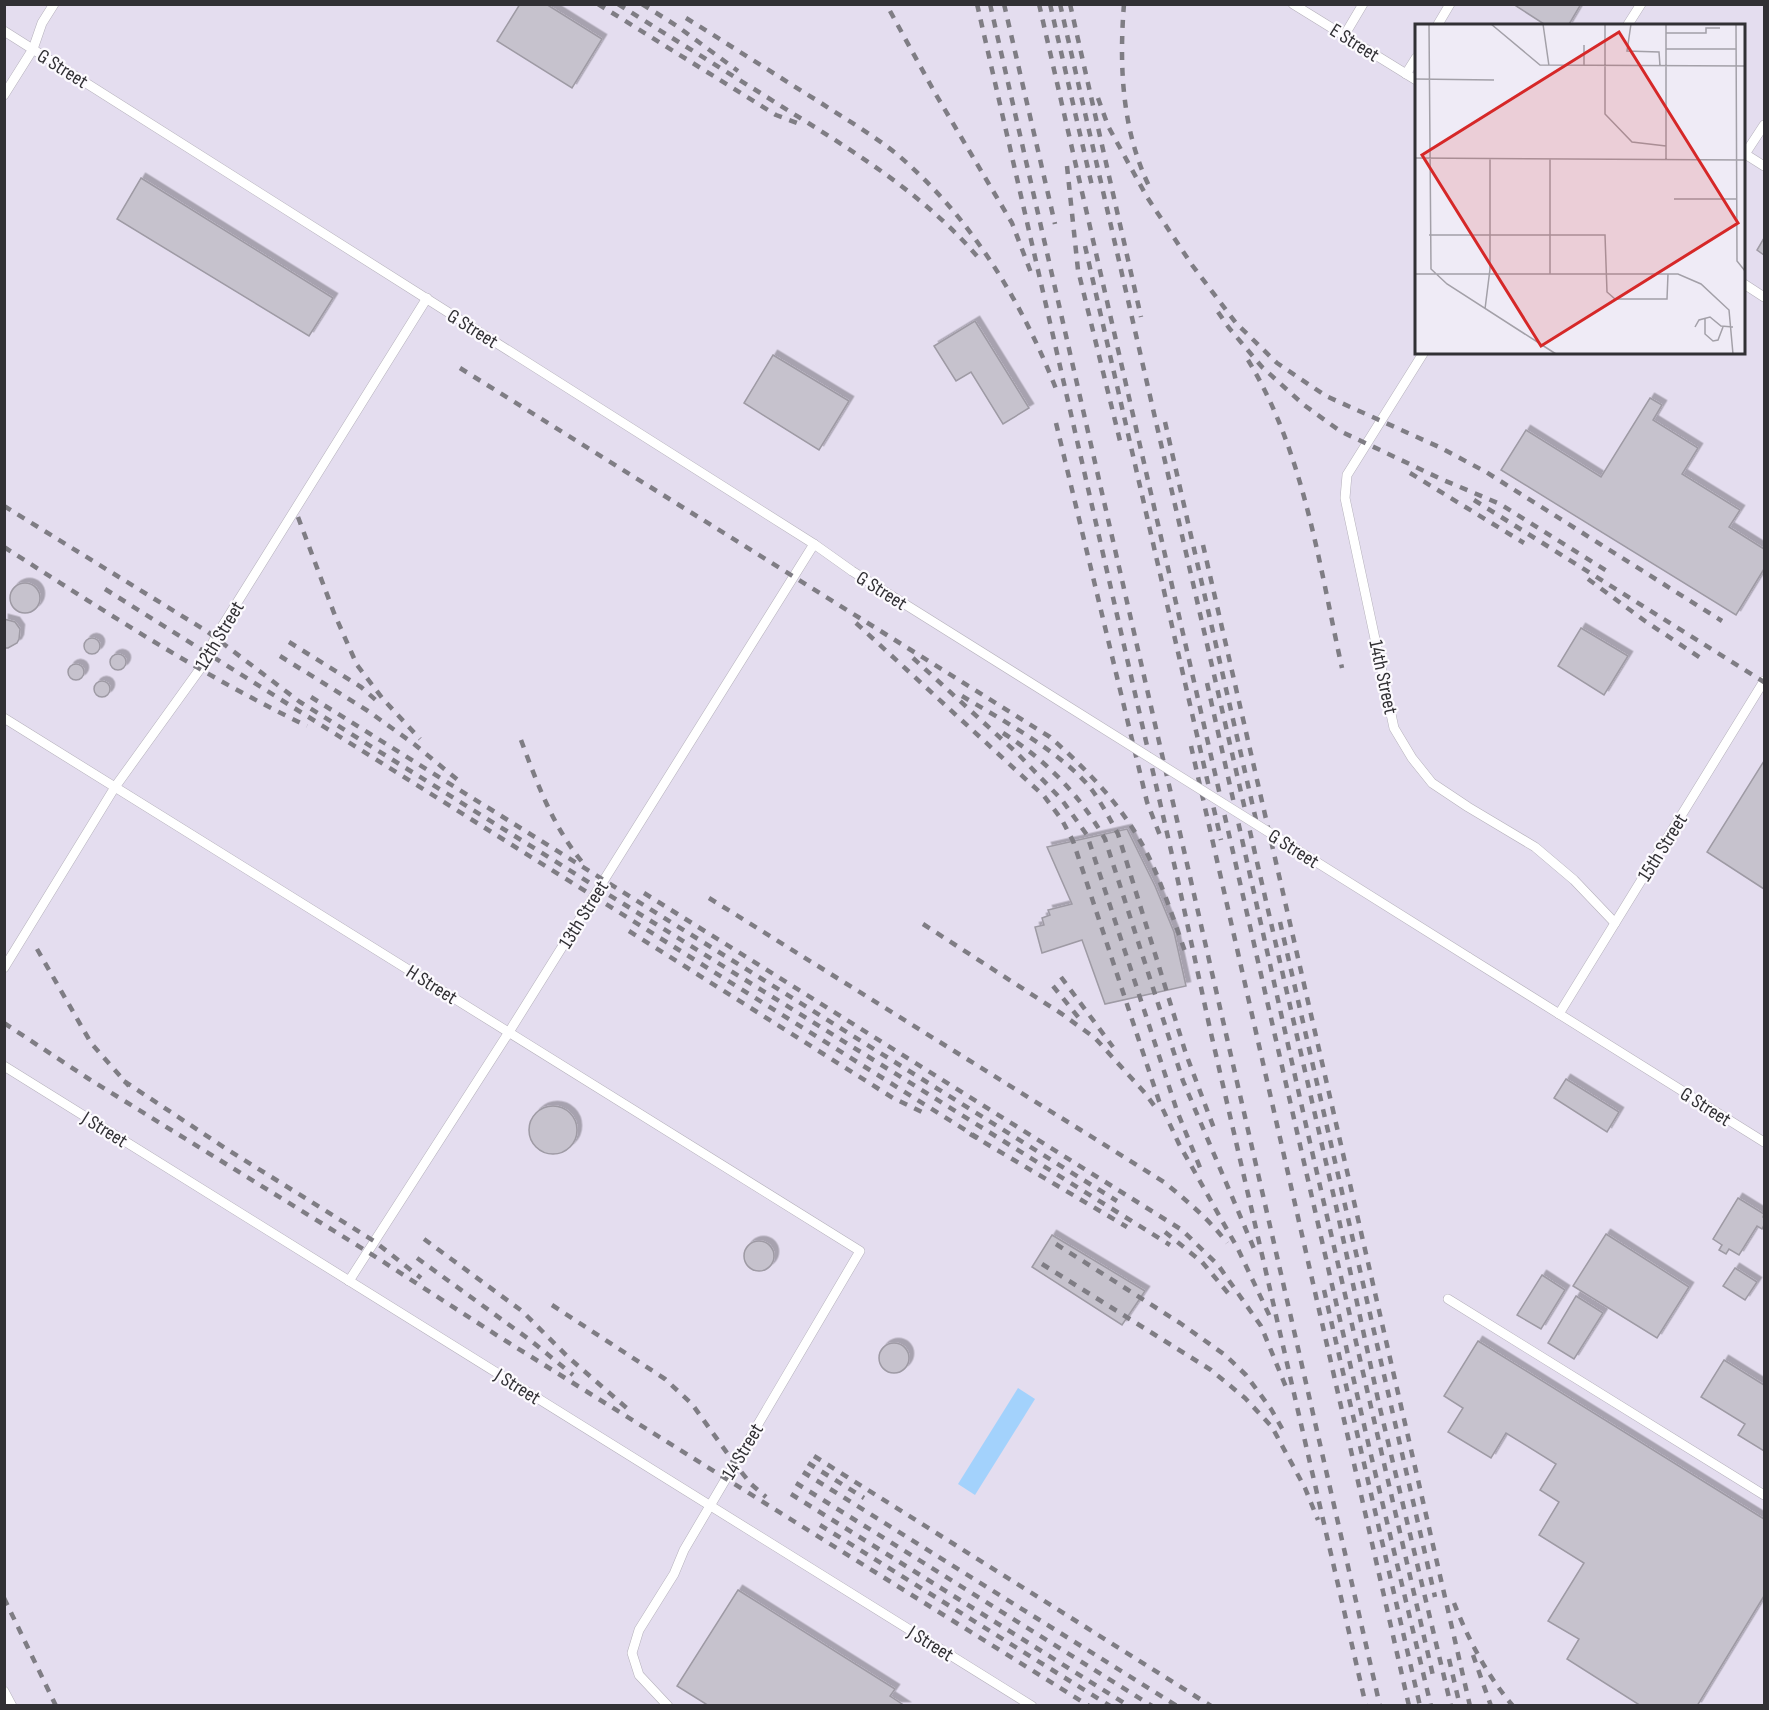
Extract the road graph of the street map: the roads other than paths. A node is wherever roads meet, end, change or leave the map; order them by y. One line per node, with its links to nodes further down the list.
1 (54, 4): 10 (lane)
2 (1293, 4): 9 (lane, E Street)
3 (1363, 4): 9 (lane)
4 (1450, 4): 6 (lane)
5 (1641, 4): 7 (lane)
6 (1438, 24)
7 (1628, 24)
8 (4, 31): 10 (lane, G Street)
9 (1344, 36): 12 (lane, E Street)
10 (33, 49): 14 (lane); 19 (lane, G Street)
11 (1415, 60): 12 (lane)
12 (1406, 74): 13 (lane, E Street)
13 (1415, 79)
14 (4, 95)
15 (1764, 124): 16 (lane)
16 (1764, 166)
17 (1745, 285): 18 (lane)
18 (1764, 297)
19 (427, 298): 21 (lane, G Street); 24 (lane, 12th Street)
20 (1423, 354): 25 (lane, 14th Street)
21 (814, 544): 27 (lane, G Street, bridge); 28 (lane, 13th Street)
22 (1764, 681): 25 (lane, 15th Street)
23 (4, 718): 24 (lane, H Street)
24 (116, 787): 26 (lane, 12th Street); 28 (lane, H Street)
25 (1615, 923): 27 (lane, 15th Street)
26 (4, 968)
27 (1559, 1014): 30 (lane, G Street)
28 (508, 1032): 31 (lane, H Street); 32 (lane, 13th Street)
29 (4, 1066): 32 (lane, J Street)
30 (1764, 1142)
31 (860, 1251): 35 (lane, 14 Street)
32 (349, 1281): 35 (lane, J Street)
33 (1449, 1299): 34 (lane)
34 (1764, 1495)
35 (711, 1505): 38 (lane, 14 Street); 39 (lane, J Street)
36 (4, 1691): 37 (lane)
37 (12, 1706)
38 (668, 1706)
39 (1032, 1706)

